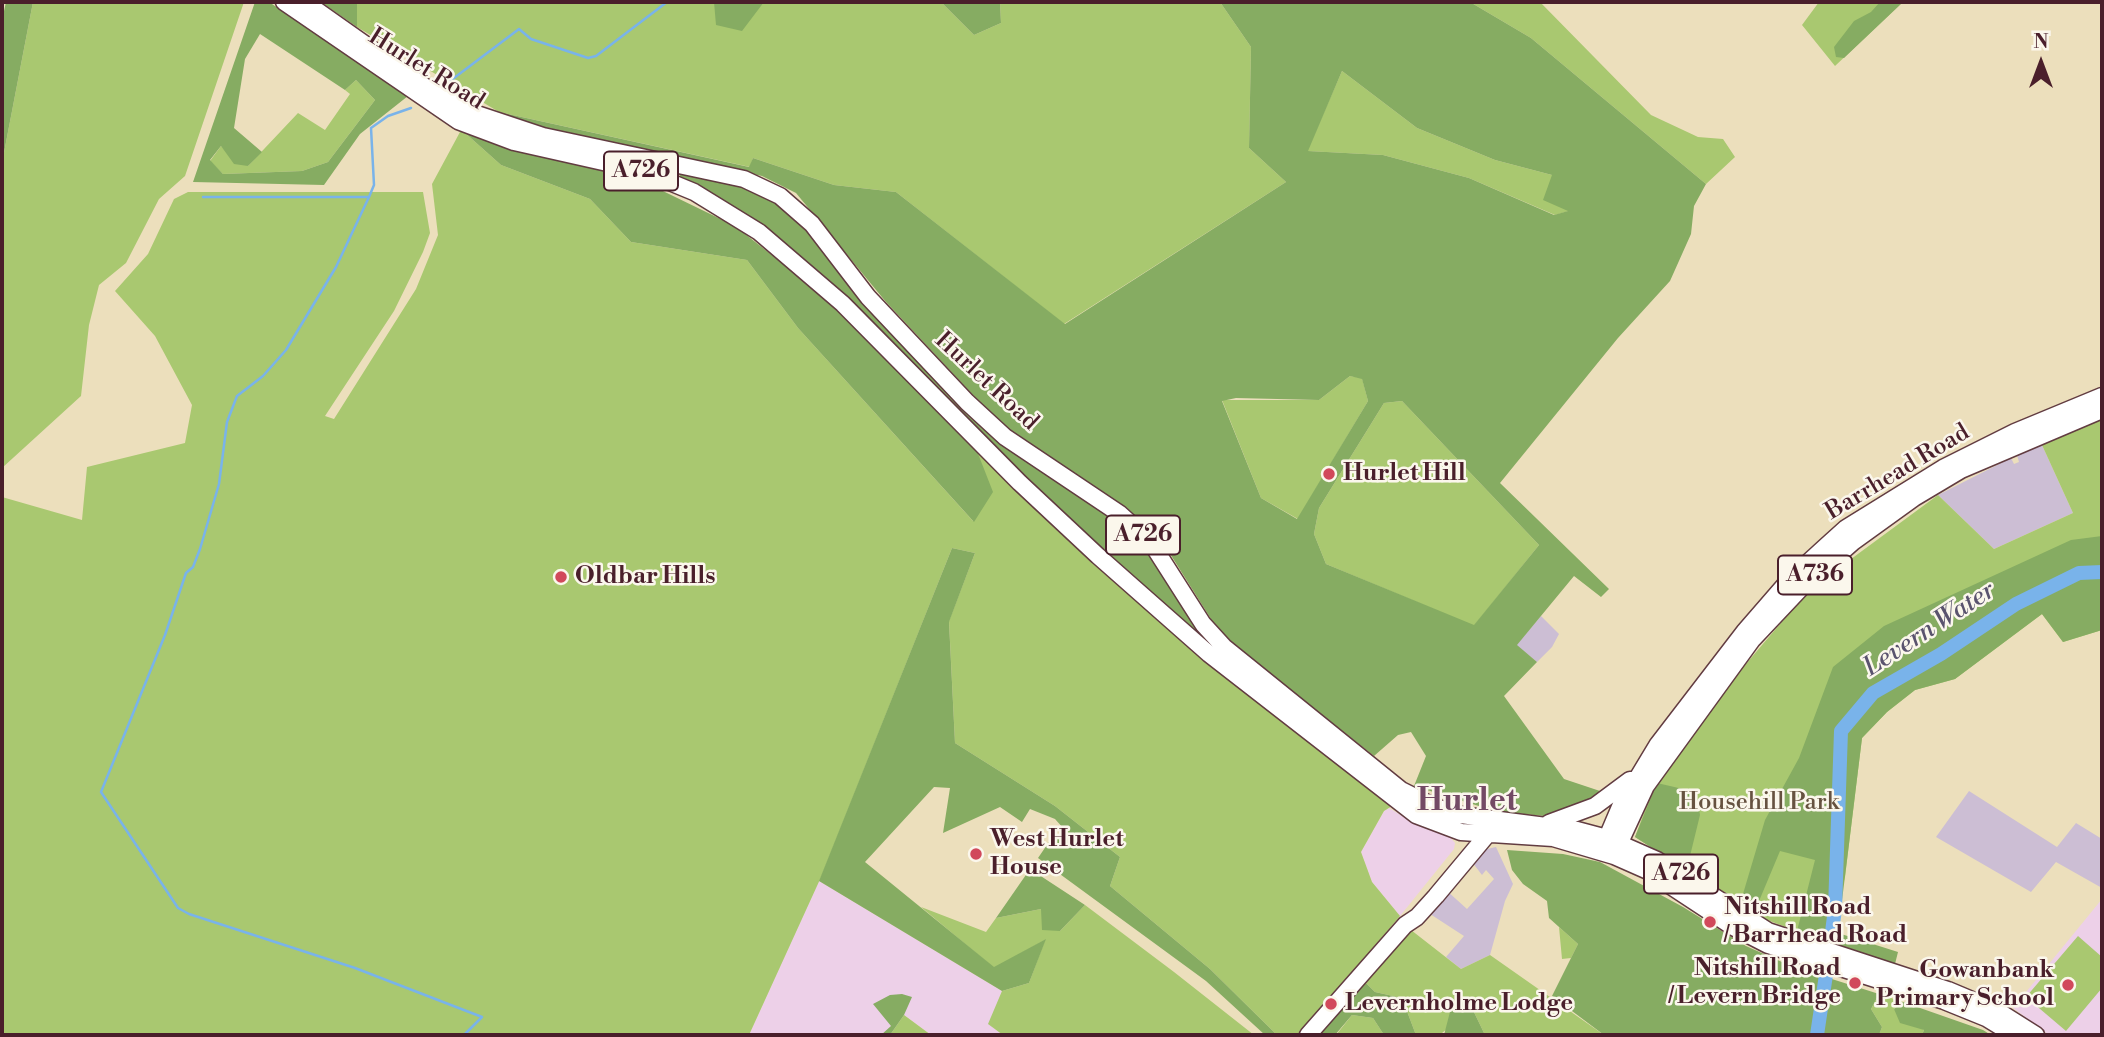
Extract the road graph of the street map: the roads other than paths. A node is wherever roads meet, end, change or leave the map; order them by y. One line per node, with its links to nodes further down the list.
1 (284, 2): 9 (main road, Hurlet Road / A726)
2 (305, 2): 9 (main road, Hurlet Road / A726)
3 (2102, 396): 5 (main road, Barrhead Road / A736)
4 (2102, 410): 5 (main road, Barrhead Road / A736)
5 (2007, 442): 6 (main road, Barrhead Road / A736)
6 (1688, 714): 7 (main road, Barrhead Road / A736); 8 (main road, Barrhead Road / A736)
7 (1642, 768): 8 (main road, Barrhead Road / A736); 10 (main road, A736)
8 (1639, 785): 11 (main road, Barrhead Road / A736)
9 (1487, 828): 10 (main road, Hurlet Road / A726); 13 (main road)
10 (1534, 830): 11 (main road, Hurlet Road / A726)
11 (1610, 847): 12 (main road, A726)
12 (1789, 946): 14 (main road, A726); 15 (main road, A726)
13 (1308, 1035)
14 (2014, 1035)
15 (2036, 1035)

